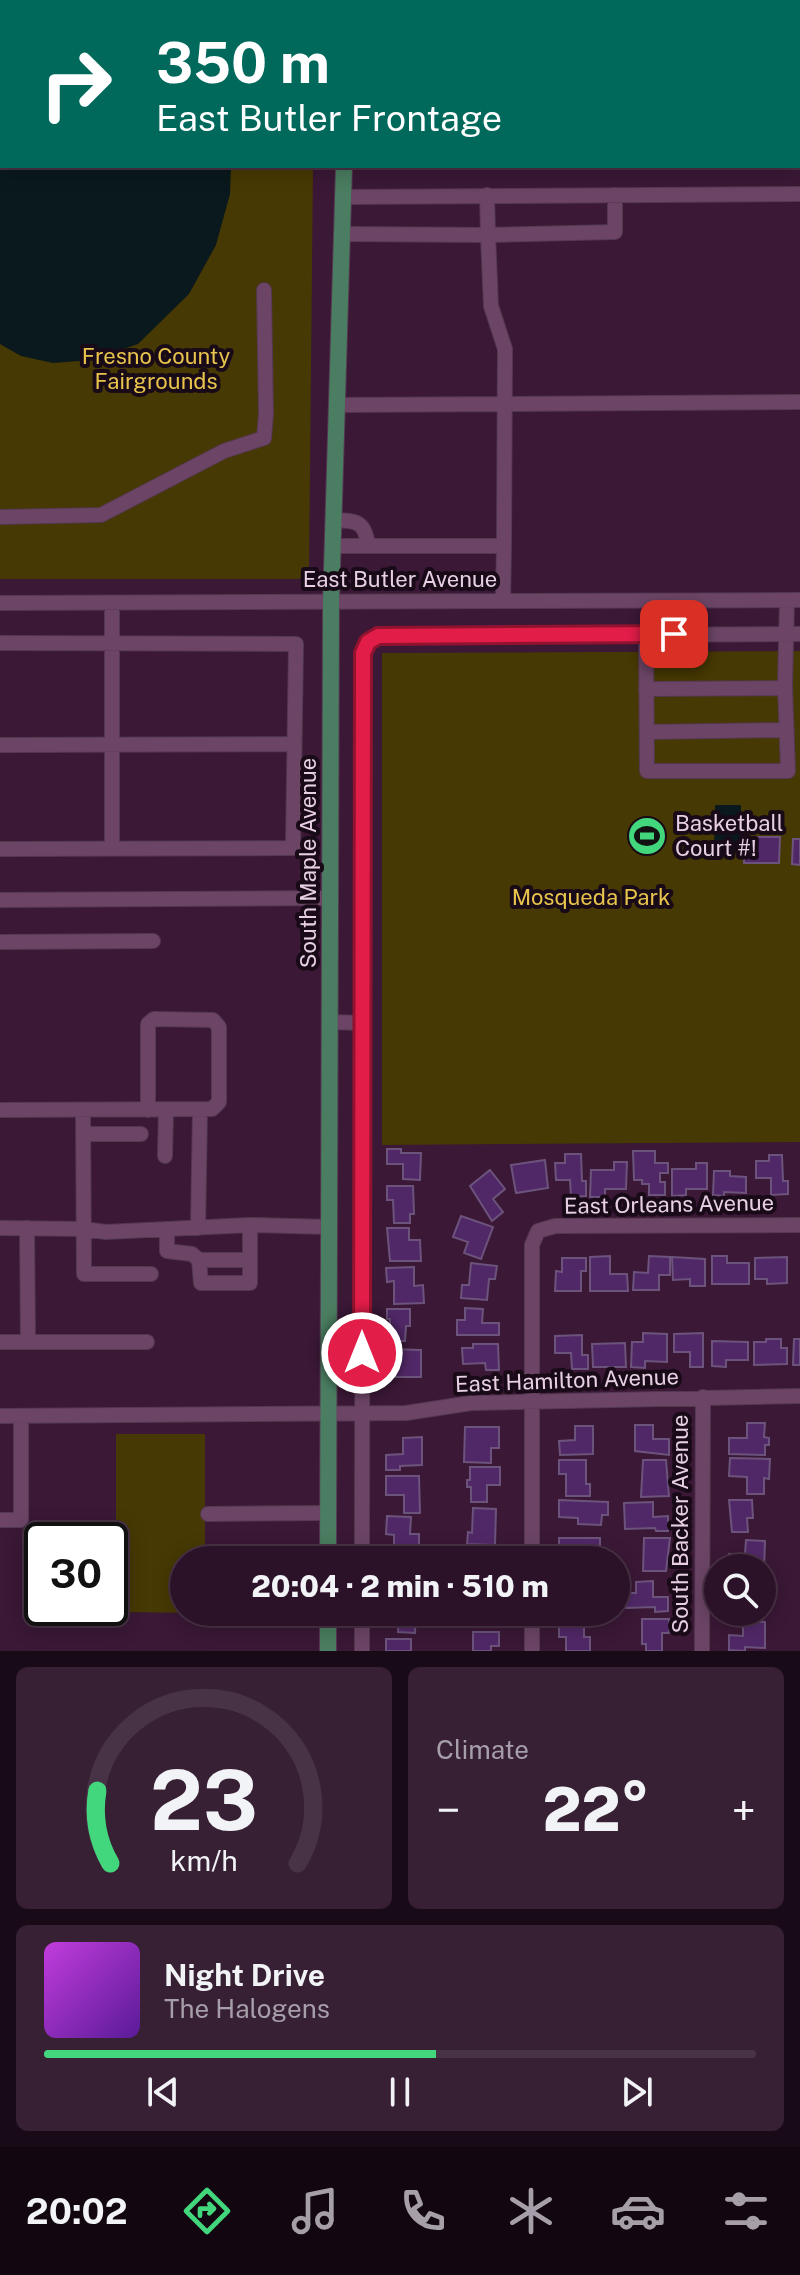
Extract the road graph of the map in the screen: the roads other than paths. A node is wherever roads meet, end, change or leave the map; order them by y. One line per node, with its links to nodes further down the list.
1 (344, 168): 5 (main road, South Maple Avenue)
2 (800, 194): 4 (street)
3 (487, 195): 4 (street); 5 (street); 7 (street)
4 (615, 195): 7 (street)
5 (344, 197): 6 (main road, South Maple Avenue)
6 (343, 234): 7 (street); 11 (main road, South Maple Avenue)
7 (488, 235): 10 (street)
8 (264, 290): 12 (street)
9 (800, 402): 10 (street)
10 (505, 404): 11 (street); 16 (street)
11 (339, 405): 13 (main road, South Maple Avenue)
12 (0, 517)
13 (334, 520): 14 (main road, South Maple Avenue); 15 (street)
14 (334, 546): 15 (street); 19 (main road, South Maple Avenue)
15 (368, 546): 16 (street)
16 (504, 546): 18 (street)
17 (794, 600): 18 (street, East Butler Avenue); 23 (street)
18 (503, 601): 19 (street, East Butler Avenue)
19 (331, 602): 21 (street, East Butler Avenue); 35 (main road, South Maple Avenue)
20 (0, 603): 21 (street, East Butler Avenue)
21 (112, 603): 24 (street)
22 (646, 634): 23 (street); 27 (street); 40 (street)
23 (794, 634): 26 (street)
24 (112, 642): 25 (street); 30 (street); 32 (street)
25 (0, 643)
26 (790, 686): 27 (street); 28 (street)
27 (646, 689): 29 (street)
28 (787, 730): 29 (street); 29 (street)
29 (647, 732)
30 (294, 744): 32 (street); 34 (street)
31 (0, 745): 32 (street)
32 (112, 745): 34 (street)
33 (0, 849): 34 (street)
34 (112, 849)
35 (330, 898): 36 (street); 39 (main road, South Maple Avenue)
36 (0, 900)
37 (153, 941): 38 (street)
38 (0, 942)
39 (330, 1022): 40 (street); 51 (main road, South Maple Avenue)
40 (363, 1023): 67 (street)
41 (0, 1110): 42 (street)
42 (83, 1110): 43 (street); 46 (street)
43 (148, 1110): 44 (street); 45 (street)
44 (166, 1110): 45 (street); 48 (street)
45 (200, 1110): 54 (street)
46 (83, 1134): 47 (street); 55 (street)
47 (141, 1134)
48 (165, 1156)
49 (250, 1225): 51 (street); 54 (street); 58 (street)
50 (800, 1225): 65 (street, East Orleans Avenue)
51 (329, 1227): 66 (main road, South Maple Avenue)
52 (0, 1228): 53 (street)
53 (27, 1228): 55 (street); 60 (street)
54 (198, 1228): 56 (street)
55 (83, 1229): 56 (street); 59 (street)
56 (167, 1230): 57 (street)
57 (199, 1260): 58 (street); 58 (street)
58 (250, 1260)
59 (151, 1274)
60 (28, 1340): 61 (street); 62 (street)
61 (0, 1342)
62 (147, 1342)
63 (800, 1396): 64 (street, East Hamilton Avenue)
64 (703, 1397): 65 (street, East Hamilton Avenue); 82 (street, South Backer Avenue)
65 (532, 1400): 67 (street, East Hamilton Avenue); 75 (street)
66 (328, 1413): 67 (street, East Hamilton Avenue); 69 (street, East Hamilton Avenue); 70 (main road, South Maple Avenue)
67 (361, 1413): 74 (street)
68 (0, 1416): 69 (street, East Hamilton Avenue)
69 (21, 1416): 72 (street)
70 (328, 1513): 71 (street); 73 (main road, South Maple Avenue)
71 (208, 1514)
72 (0, 1520)
73 (328, 1546)
74 (362, 1546)
75 (532, 1546)
76 (328, 1626): 79 (main road)
77 (362, 1626): 80 (street)
78 (532, 1626): 81 (street)
79 (328, 1651)
80 (362, 1651)
81 (532, 1651)
82 (702, 1651)

